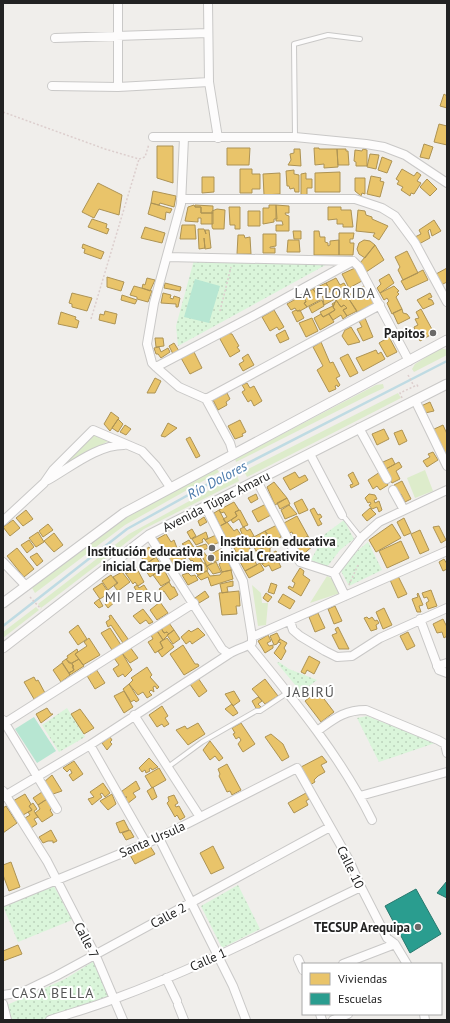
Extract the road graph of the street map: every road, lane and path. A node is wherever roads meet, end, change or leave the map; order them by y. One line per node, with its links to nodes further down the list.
1 (118, 3): 4 (street)
2 (208, 3): 3 (street)
3 (208, 33): 4 (street); 7 (street)
4 (118, 36): 5 (street); 9 (street)
5 (55, 38)
6 (360, 39): 14 (lane)
7 (209, 82): 9 (street); 13 (street)
8 (52, 86): 9 (street)
9 (118, 87)
10 (3, 112): 15 (path)
11 (153, 137): 12 (street); 15 (path)
12 (184, 138): 13 (street); 17 (street)
13 (218, 138): 14 (street)
14 (295, 138): 16 (street)
15 (139, 159): 24 (path)
16 (447, 183)
17 (181, 199): 18 (street); 21 (street)
18 (167, 257): 19 (street); 27 (street)
19 (354, 261): 22 (street); 27 (street)
20 (232, 264): 23 (path)
21 (447, 302)
22 (380, 305): 26 (street); 32 (street)
23 (220, 311)
24 (91, 319)
25 (447, 340): 26 (street)
26 (409, 361): 37 (street)
27 (156, 368): 32 (street)
28 (408, 375): 30 (path)
29 (447, 384): 34 (street, Avenida Túpac Amaru)
30 (414, 386): 31 (path); 33 (path)
31 (420, 390)
32 (206, 399): 37 (street)
33 (403, 400)
34 (415, 400): 35 (street, Avenida Túpac Amaru); 39 (street)
35 (359, 428): 38 (street, Avenida Túpac Amaru); 40 (street)
36 (127, 445): 42 (street); 42 (street); 43 (street)
37 (233, 453): 43 (street)
38 (310, 454): 41 (street, Avenida Túpac Amaru); 48 (street)
39 (447, 466)
40 (387, 479)
41 (257, 481): 46 (street, Avenida Túpac Amaru); 55 (street)
42 (44, 482): 49 (street)
43 (170, 487): 56 (street)
44 (393, 490): 47 (street)
45 (447, 490): 47 (street)
46 (205, 506): 50 (street, Avenida Túpac Amaru); 65 (street)
47 (404, 510): 51 (street)
48 (343, 516): 51 (lane)
49 (3, 521)
50 (149, 535): 60 (street); 67 (street, Avenida Túpac Amaru)
51 (361, 538): 55 (street)
52 (447, 551): 57 (street)
53 (3, 562): 56 (street)
54 (358, 565): 57 (path)
55 (334, 573): 57 (street)
56 (26, 586): 59 (street)
57 (346, 592): 64 (street)
58 (30, 596): 62 (path)
59 (3, 603)
60 (194, 603): 68 (street); 74 (street)
61 (447, 608): 63 (street)
62 (41, 609)
63 (420, 619): 64 (street); 70 (street)
64 (290, 621): 65 (street)
65 (252, 637): 66 (street)
66 (249, 645): 68 (street); 72 (street)
67 (3, 648)
68 (229, 654): 73 (street)
69 (447, 663): 70 (street)
70 (437, 666): 71 (street)
71 (447, 673)
72 (287, 693): 75 (street); 78 (lane)
73 (134, 715): 76 (street); 78 (street)
74 (4, 722): 81 (street)
75 (317, 731): 77 (street); 83 (street)
76 (90, 745): 81 (street); 89 (street)
77 (447, 753)
78 (168, 768): 85 (street)
79 (297, 768): 85 (street, Santa Ursula); 87 (street, Calle 10)
80 (447, 772): 83 (street)
81 (38, 776): 82 (street); 84 (street)
82 (4, 795): 90 (street, Calle 7)
83 (360, 796): 86 (street)
84 (57, 809)
85 (200, 817): 88 (street, Santa Ursula)
86 (372, 820)
87 (330, 827): 91 (street, Calle 10); 93 (street, Calle 2)
88 (159, 838): 89 (street, Santa Ursula); 93 (street)
89 (146, 842): 90 (street, Santa Ursula)
90 (56, 881): 92 (street, Santa Ursula); 95 (street, Calle 7)
91 (360, 887): 94 (street, Calle 10); 96 (street, Calle 1)
92 (3, 902)
93 (192, 903): 95 (street, Calle 2); 96 (street)
94 (395, 944): 98 (street); 99 (street, Calle 10)
95 (95, 954): 102 (street, Calle 2); 103 (street, Calle 7)
96 (218, 955): 101 (street, Calle 1); 111 (street)
97 (298, 959): 100 (street)
98 (346, 963)
99 (406, 963)
100 (302, 968)
101 (166, 978): 103 (street, Calle 1); 110 (street)
102 (3, 995)
103 (114, 999): 106 (street, Calle 1); 109 (street, Calle 7)
104 (3, 1004): 107 (street)
105 (346, 1015): 112 (street)
106 (63, 1018): 108 (street, Calle 1)
107 (7, 1020)
108 (50, 1020)
109 (122, 1020)
110 (184, 1020)
111 (246, 1020)
112 (333, 1020)

